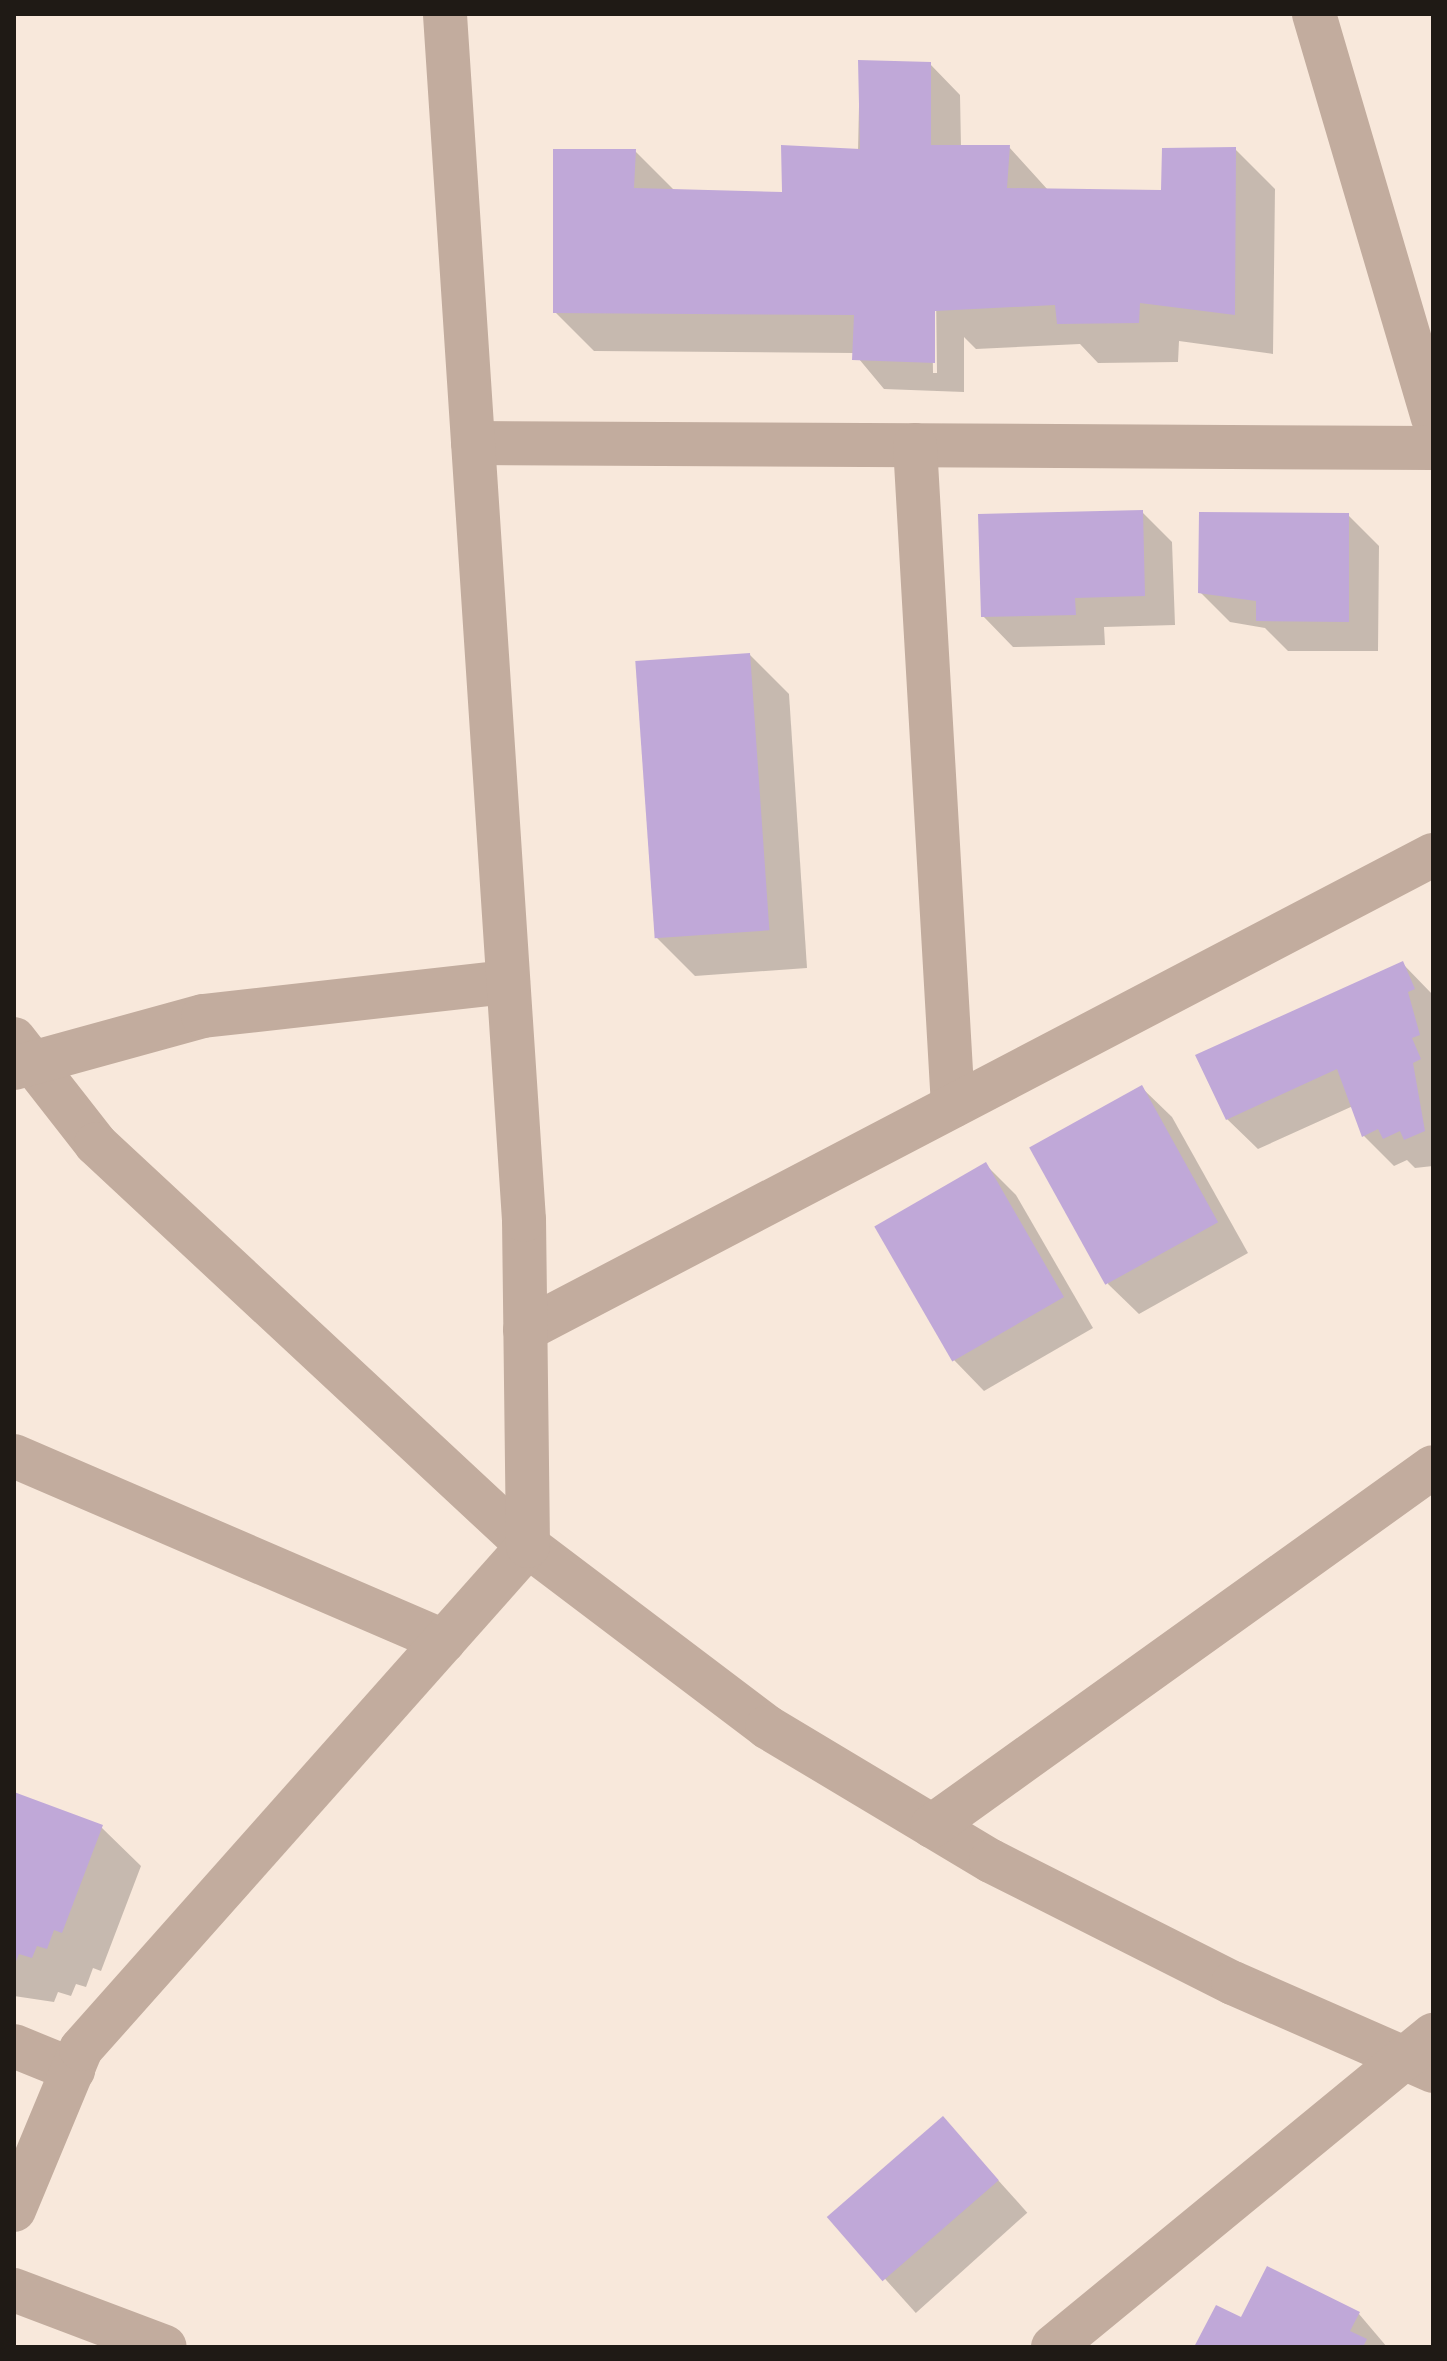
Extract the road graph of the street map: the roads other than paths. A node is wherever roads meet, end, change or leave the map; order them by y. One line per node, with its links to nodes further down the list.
1 (445, 14): 4 (street)
2 (1314, 14): 3 (street)
3 (1433, 418)
4 (473, 443): 5 (street); 8 (street)
5 (915, 445): 6 (street); 10 (street)
6 (1433, 448)
7 (1433, 855): 10 (street)
8 (508, 982): 9 (street); 11 (street)
9 (19, 1055): 14 (street)
10 (953, 1106): 11 (street)
11 (525, 1330): 14 (street)
12 (14, 1456): 15 (street)
13 (1433, 1467): 16 (street)
14 (528, 1546): 15 (street); 16 (street)
15 (444, 1641): 19 (street)
16 (932, 1826): 18 (street)
17 (14, 2046): 19 (street)
18 (1422, 2054): 22 (street)
19 (73, 2070): 20 (street)
20 (14, 2210)
21 (14, 2290): 23 (street)
22 (1073, 2342)
23 (165, 2347)

